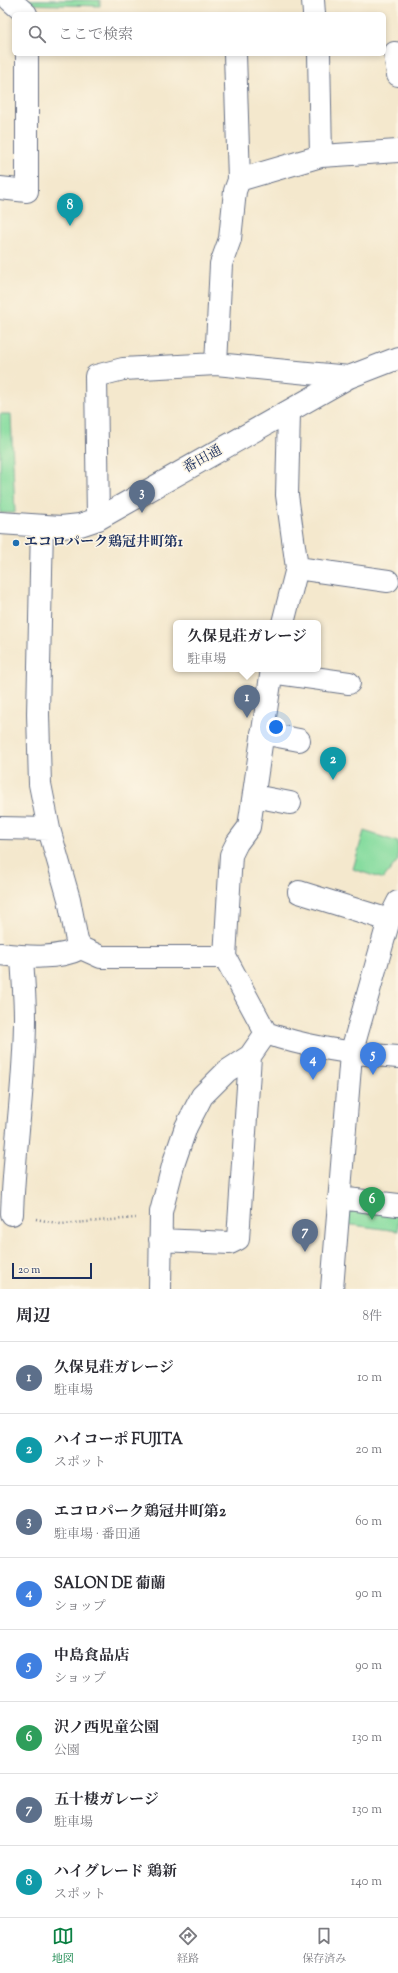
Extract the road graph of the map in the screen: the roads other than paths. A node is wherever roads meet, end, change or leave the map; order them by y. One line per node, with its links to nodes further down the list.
1 (10, 0): 3 (street); 4 (street)
2 (313, 0): 5 (street)
3 (0, 10)
4 (24, 12)
5 (314, 12)
6 (395, 53): 10 (street)
7 (27, 56): 14 (street)
8 (235, 56): 13 (street)
9 (319, 56): 12 (street)
10 (398, 75)
11 (398, 151): 12 (street)
12 (321, 156): 13 (street)
13 (239, 180): 16 (street)
14 (0, 188)
15 (398, 358): 17 (street, 番田通)
16 (216, 364): 17 (street); 19 (street)
17 (349, 377): 18 (street, 番田通)
18 (289, 412): 19 (street, 番田通); 22 (street)
19 (98, 519): 21 (street, 番田通)
20 (0, 523): 21 (street, 番田通)
21 (42, 526): 33 (street)
22 (297, 568): 23 (street); 24 (street)
23 (388, 581)
24 (284, 620)
25 (271, 672): 28 (street)
26 (278, 672): 27 (street)
27 (349, 683)
28 (262, 733): 29 (street); 30 (street)
29 (298, 740)
30 (254, 796): 31 (street); 39 (street)
31 (290, 803)
32 (0, 828): 33 (street)
33 (49, 828): 36 (street)
34 (298, 892): 35 (street)
35 (393, 920): 41 (street)
36 (81, 948): 38 (street); 39 (street)
37 (0, 954): 38 (street)
38 (22, 957): 48 (street)
39 (225, 957): 40 (street)
40 (266, 1033): 41 (street); 42 (street)
41 (351, 1054): 43 (street); 46 (street)
42 (250, 1056): 45 (street); 49 (street)
43 (398, 1057)
44 (165, 1137): 45 (street)
45 (167, 1191): 49 (street)
46 (339, 1198): 47 (street); 50 (street)
47 (398, 1205)
48 (12, 1214)
49 (160, 1240): 51 (street)
50 (338, 1288)
51 (160, 1289)

